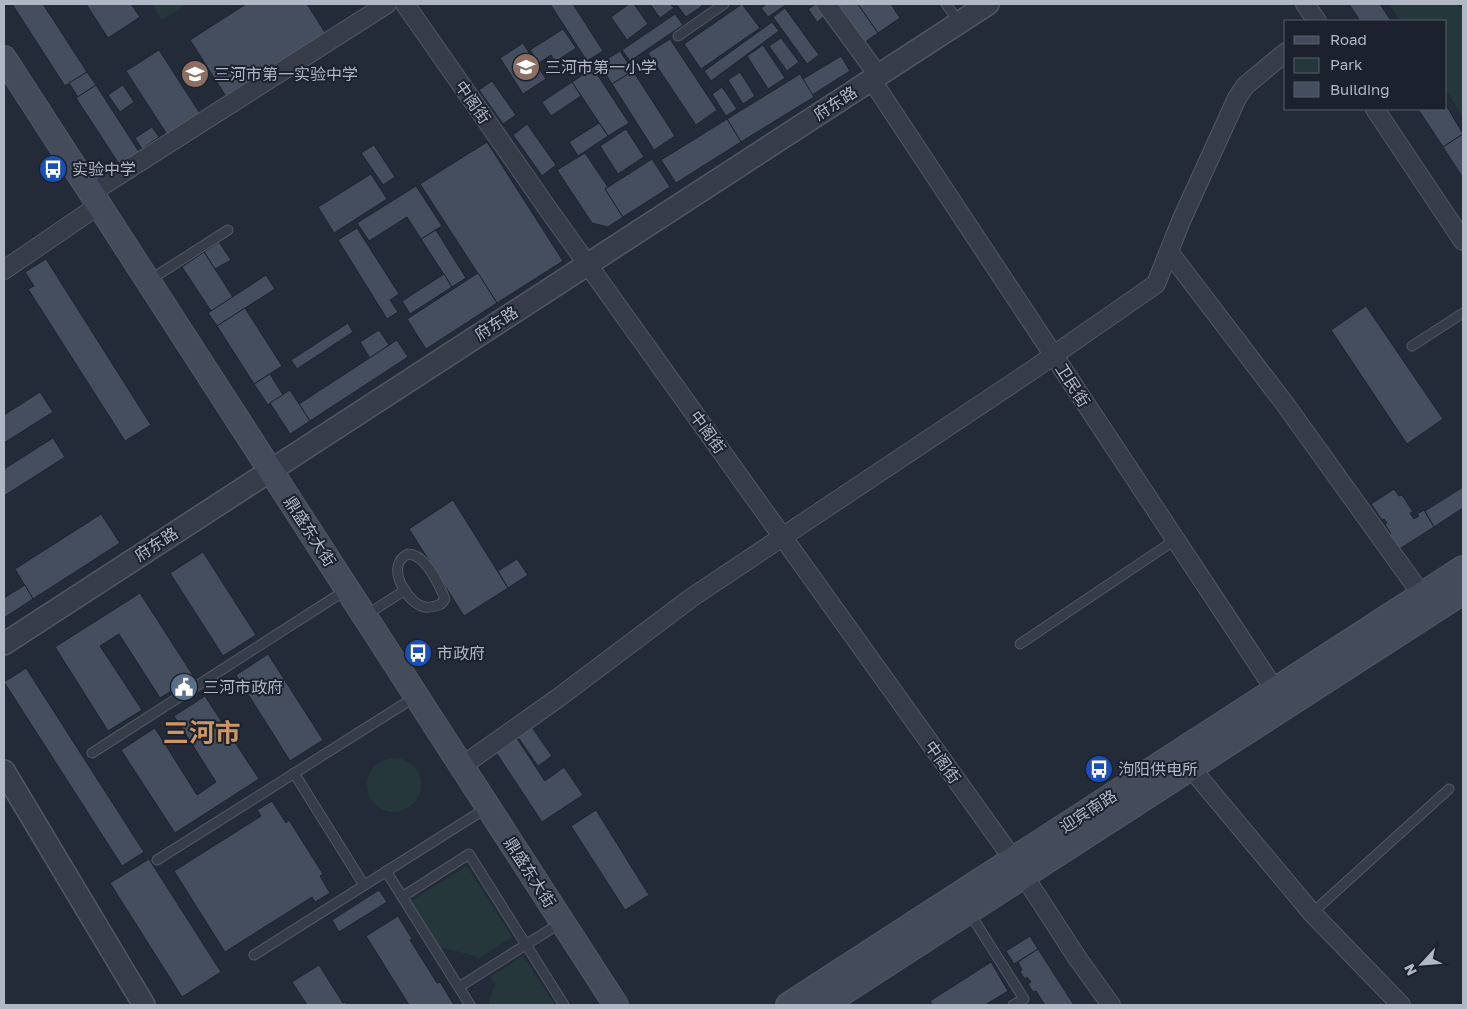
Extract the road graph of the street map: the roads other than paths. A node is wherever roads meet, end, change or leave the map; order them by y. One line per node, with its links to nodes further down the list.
1 (387, 4): 15 (street)
2 (405, 4): 19 (street, 中阁街)
3 (724, 4): 10 (lane)
4 (826, 4): 13 (street, 卫民街)
5 (946, 4): 9 (lane)
6 (988, 4): 9 (street, 府东路)
7 (1305, 4): 8 (street)
8 (1316, 20)
9 (959, 22): 13 (street, 府东路)
10 (678, 36)
11 (1284, 54): 18 (street)
12 (4, 58): 15 (main road, 鼎盛东大街)
13 (875, 77): 19 (street, 府东路); 24 (street, 卫民街)
14 (1376, 110): 17 (street)
15 (95, 199): 20 (street); 21 (main road, 鼎盛东大街)
16 (228, 230): 21 (lane)
17 (1463, 242)
18 (1169, 252): 24 (street); 32 (street)
19 (587, 264): 25 (street, 府东路); 26 (street, 中阁街)
20 (4, 270)
21 (148, 281): 25 (main road, 鼎盛东大街)
22 (1463, 313): 23 (lane)
23 (1412, 346)
24 (1053, 355): 26 (street); 27 (street, 卫民街)
25 (270, 470): 29 (main road, 鼎盛东大街); 34 (street, 府东路)
26 (782, 537): 39 (street); 46 (street, 中阁街)
27 (1175, 540): 35 (lane); 36 (street, 卫民街)
28 (1463, 568): 32 (main road, 迎宾南路)
29 (348, 589): 33 (main road, 鼎盛东大街); 38 (lane)
30 (405, 590): 30 (lane); 33 (lane)
31 (1463, 592): 40 (main road, 迎宾南路)
32 (1422, 595): 36 (main road, 迎宾南路)
33 (365, 616): 37 (main road, 鼎盛东大街)
34 (4, 644)
35 (1020, 644)
36 (1274, 690): 46 (main road, 迎宾南路)
37 (416, 696): 39 (main road, 鼎盛东大街); 42 (lane)
38 (92, 753)
39 (462, 766): 44 (main road, 鼎盛东大街)
40 (1191, 768): 46 (main road, 迎宾南路); 51 (street)
41 (4, 771): 56 (street)
42 (294, 774): 45 (lane); 48 (lane)
43 (1449, 789): 51 (lane)
44 (488, 807): 47 (lane); 52 (main road, 鼎盛东大街)
45 (157, 860)
46 (1019, 867): 50 (main road, 迎宾南路); 60 (main road, 迎宾南路); 63 (street, 中阁街)
47 (386, 871): 48 (lane); 49 (lane)
48 (364, 885): 54 (lane)
49 (402, 897): 53 (lane); 55 (lane)
50 (968, 912): 61 (main road, 迎宾南路); 62 (lane)
51 (1312, 913): 64 (street)
52 (562, 922): 53 (lane); 59 (main road, 鼎盛东大街)
53 (526, 945): 55 (lane); 58 (lane)
54 (254, 955)
55 (459, 987): 57 (lane)
56 (144, 1005)
57 (470, 1005)
58 (564, 1005)
59 (616, 1005)
60 (788, 1005)
61 (824, 1005)
62 (1014, 1005)
63 (1111, 1005)
64 (1401, 1005)

